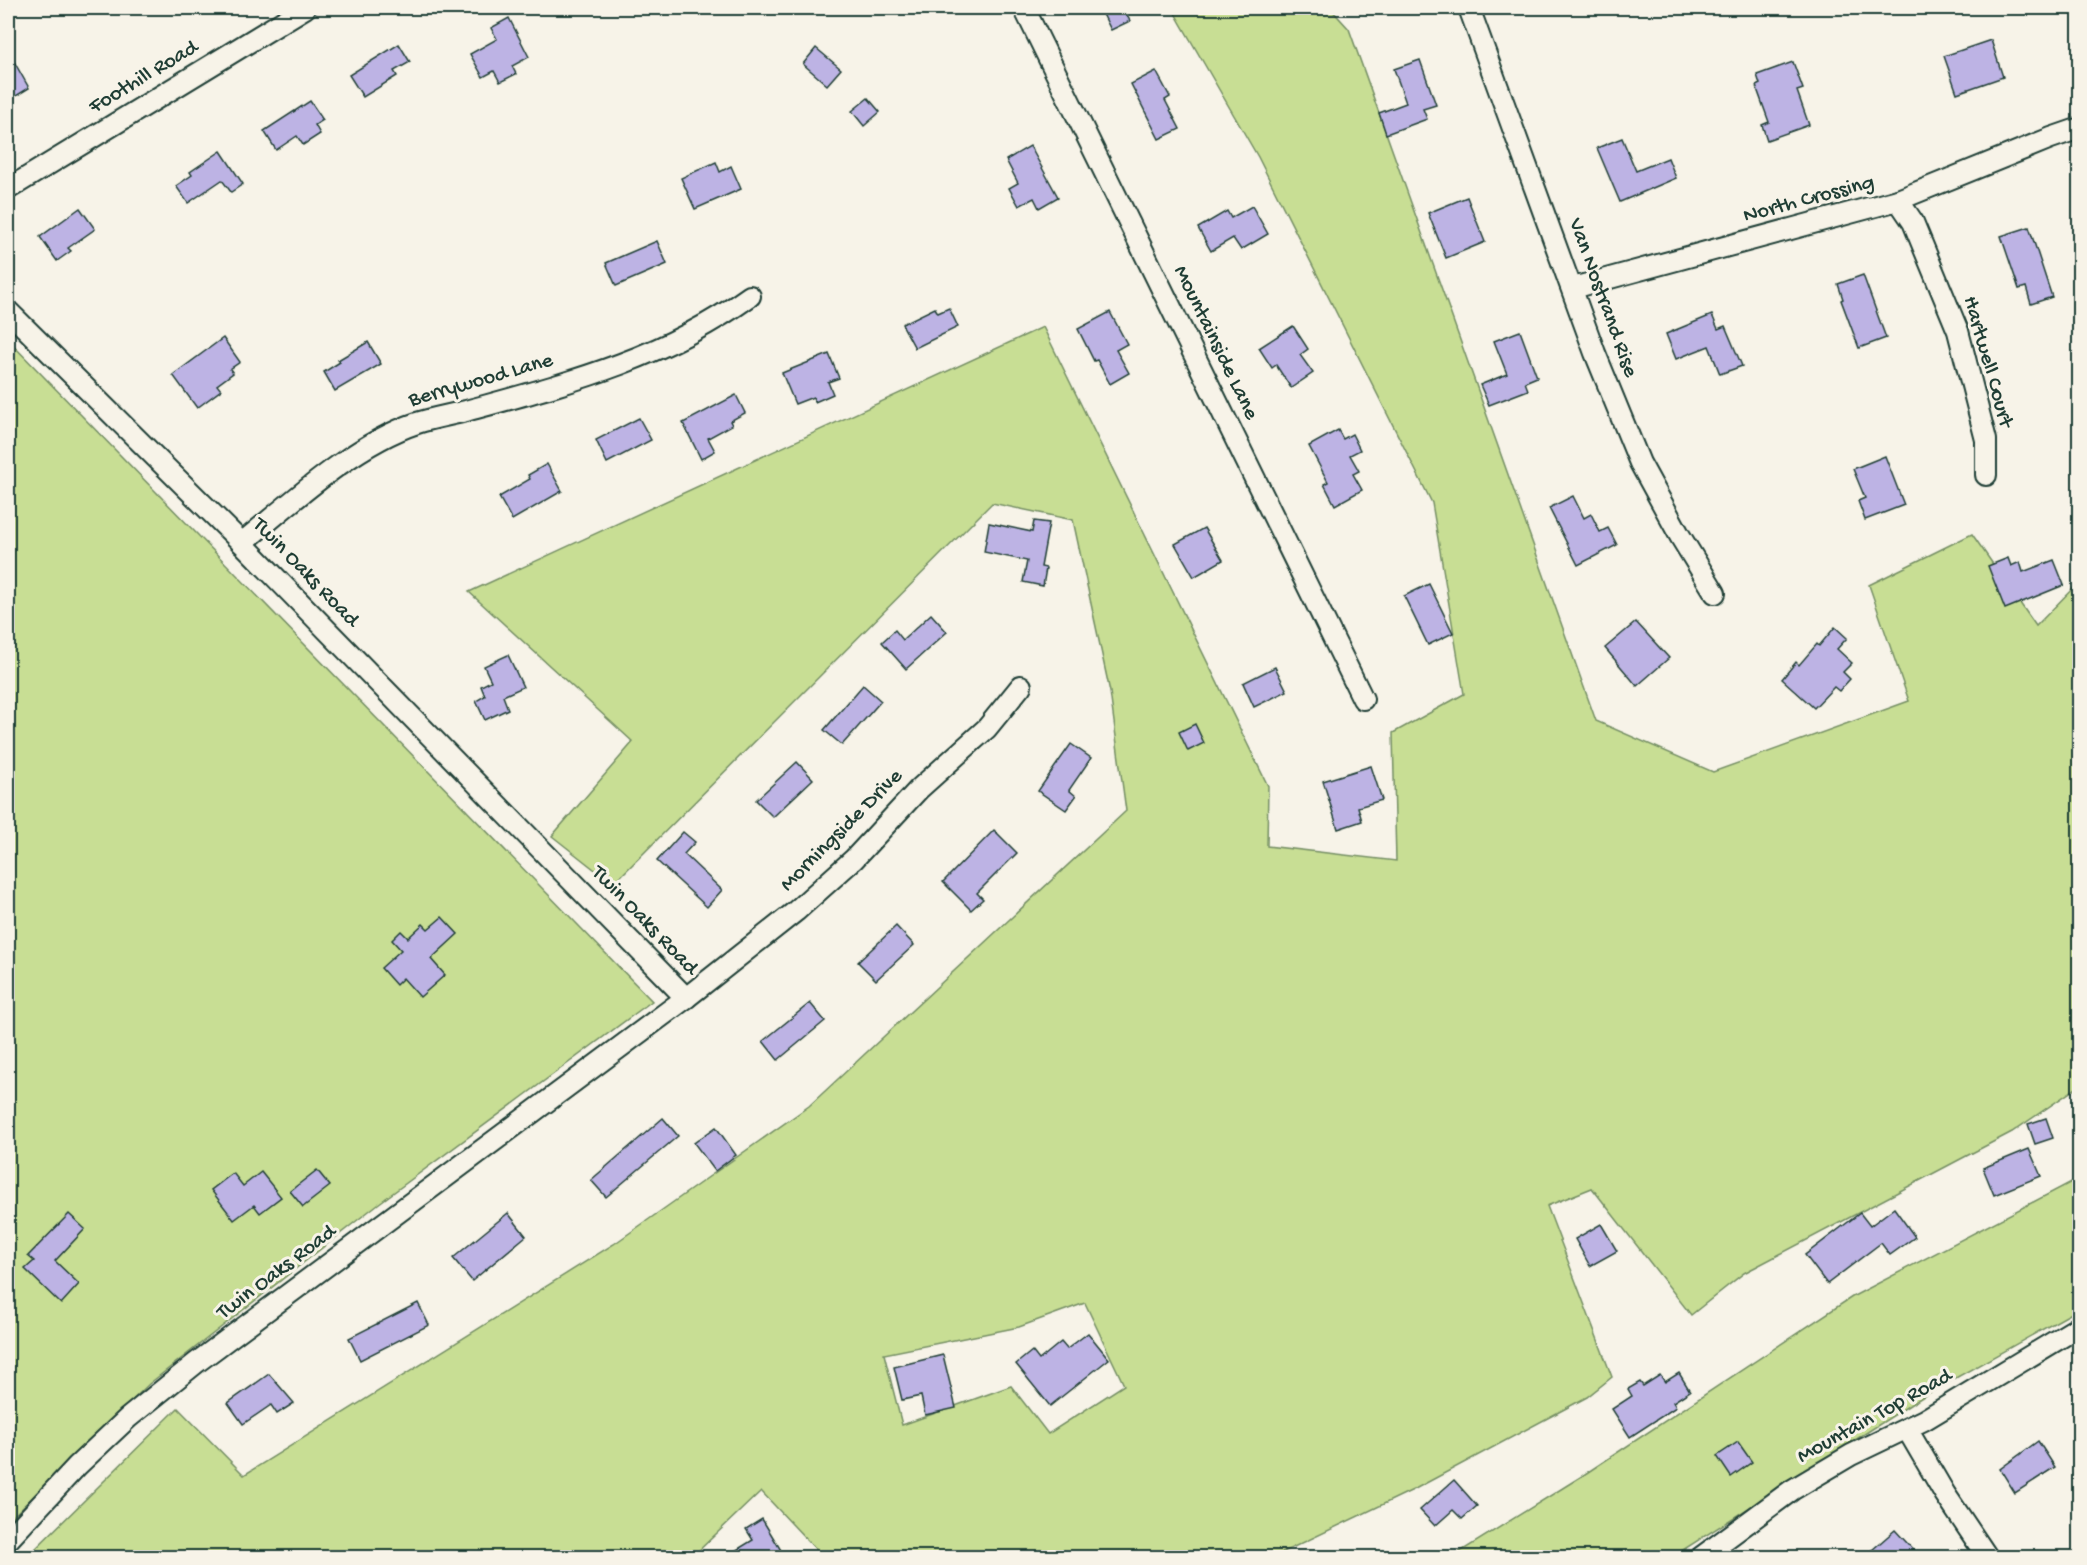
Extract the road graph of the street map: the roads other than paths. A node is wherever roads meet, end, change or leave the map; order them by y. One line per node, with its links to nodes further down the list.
1 (305, 8): 5 (street, Foothill Road)
2 (1024, 8): 14 (street, Mountainside Lane)
3 (1469, 8): 7 (street, Van Nostrand Rise)
4 (2079, 128): 6 (street, North Crossing)
5 (8, 189)
6 (1898, 201): 7 (street, North Crossing); 10 (street, Hartwell Court)
7 (1573, 288): 12 (street, Van Nostrand Rise)
8 (750, 296): 11 (street, Berrywood Lane)
9 (8, 311): 11 (street, Twin Oaks Road)
10 (1986, 475)
11 (242, 543): 15 (street, Twin Oaks Road)
12 (1715, 593)
13 (1021, 686): 15 (street, Morningside Drive)
14 (1363, 699)
15 (686, 998): 18 (street, Twin Oaks Road)
16 (2079, 1326): 17 (street, Mountain Top Road)
17 (1906, 1429): 19 (street, Mountain Top Road); 20 (street)
18 (8, 1540)
19 (1700, 1557)
20 (1988, 1557)

